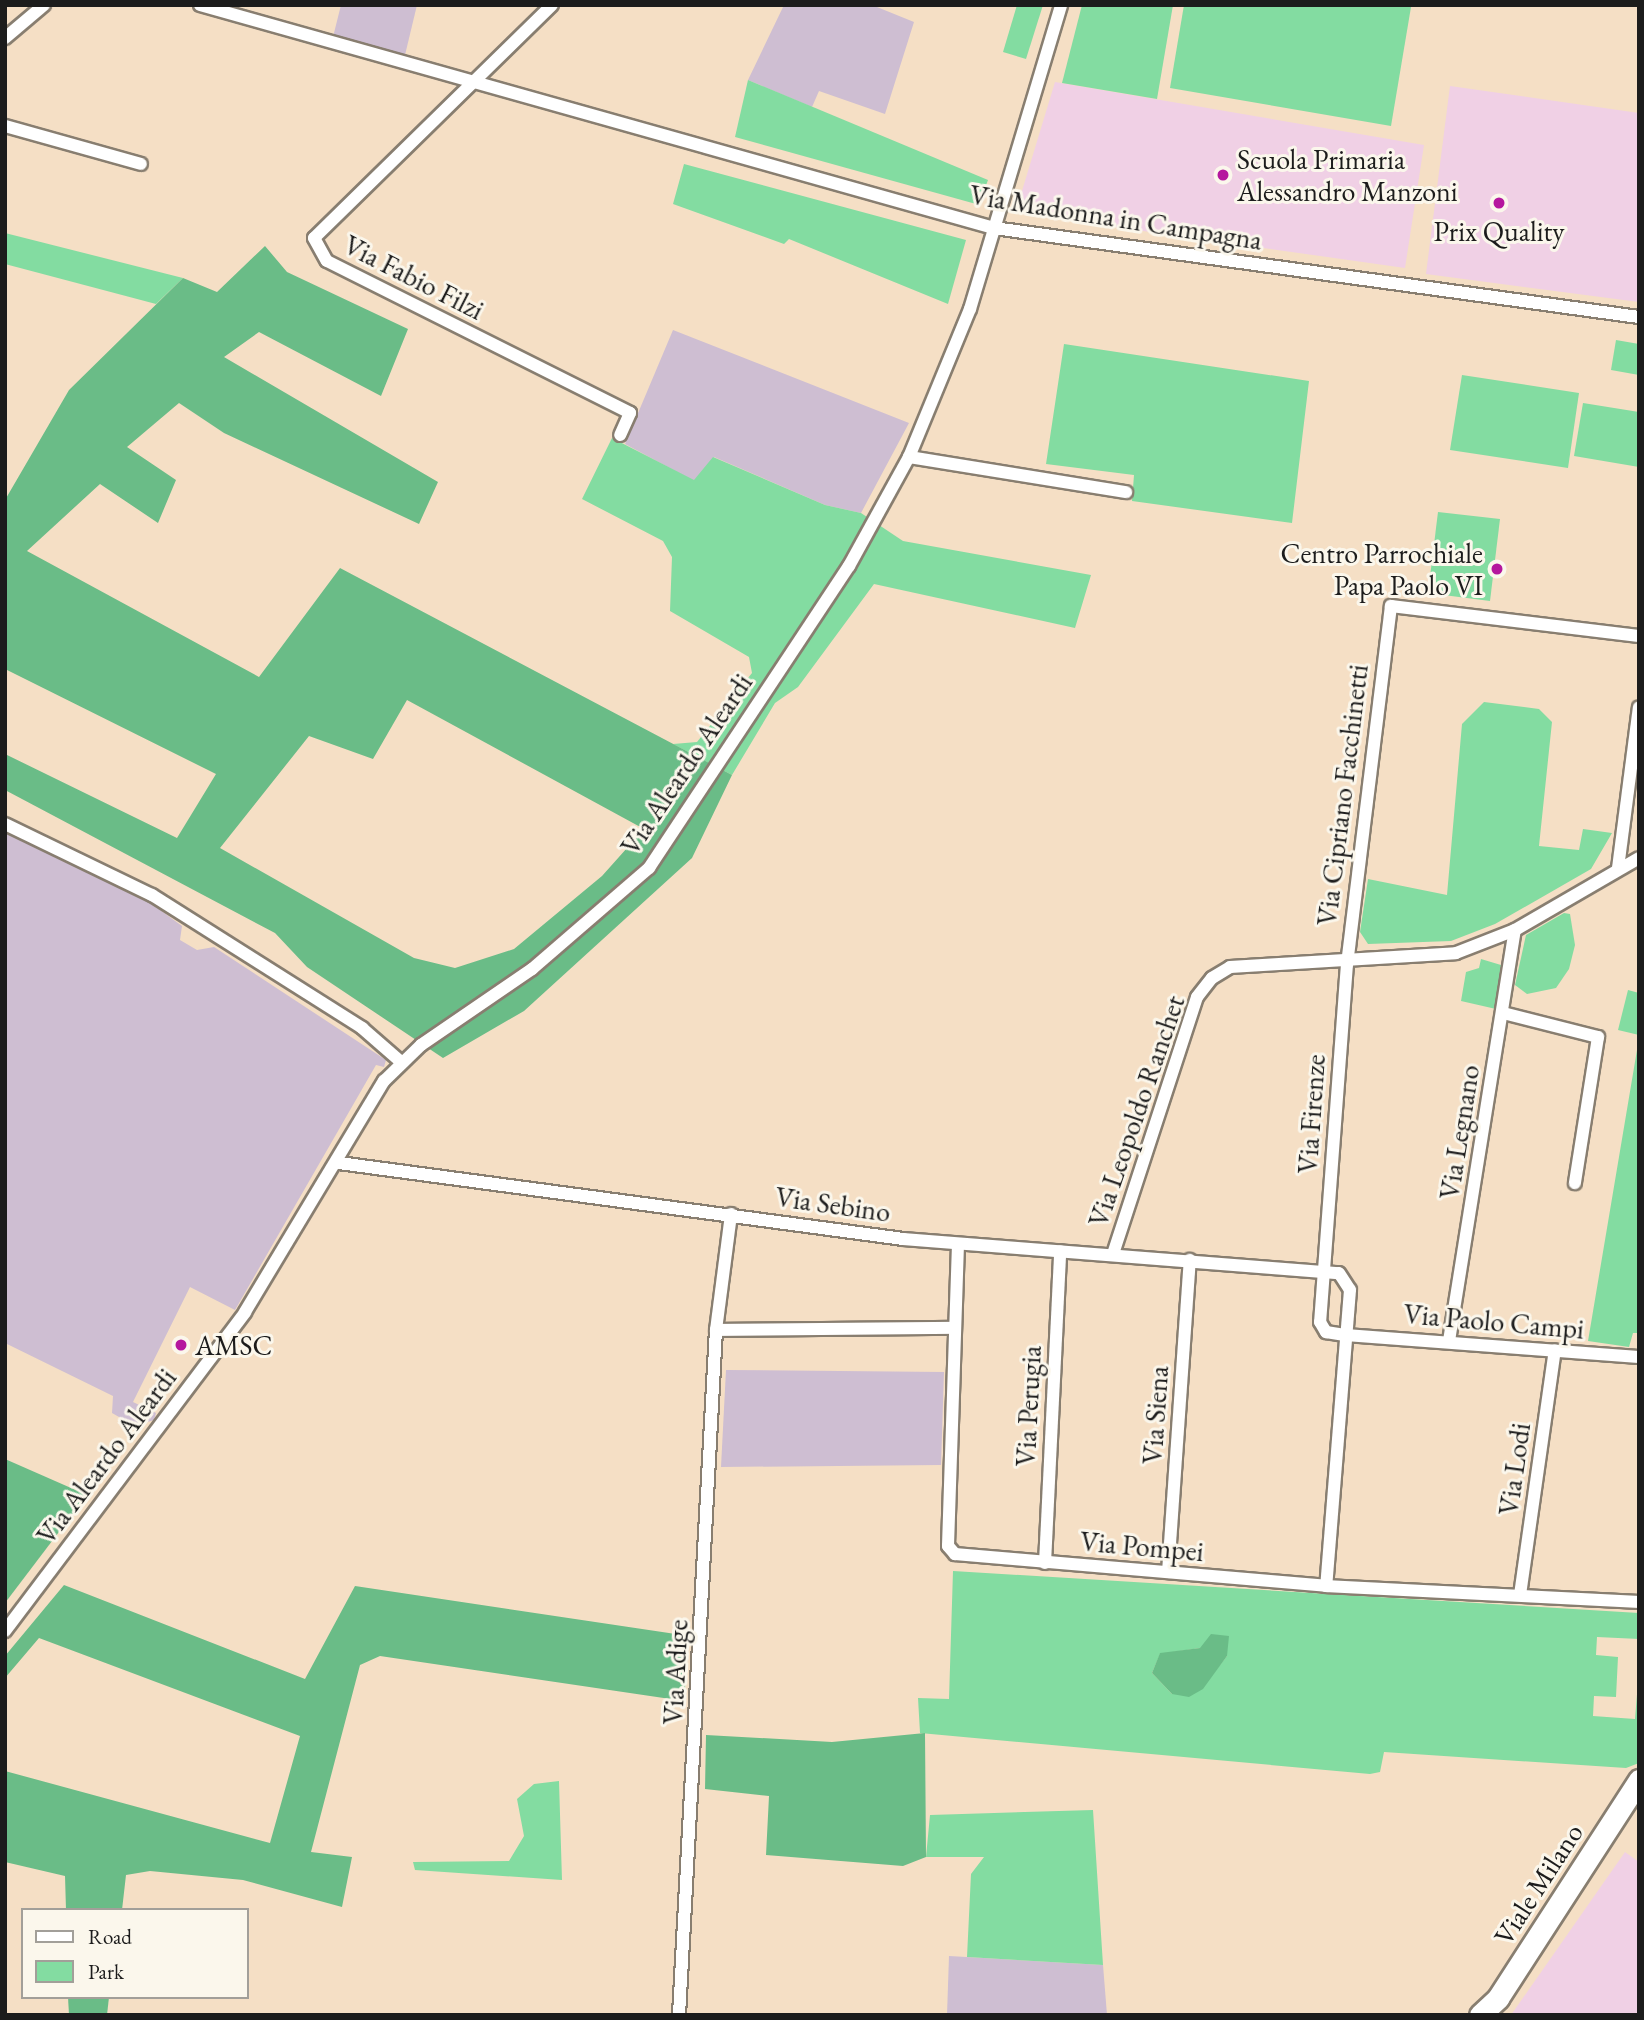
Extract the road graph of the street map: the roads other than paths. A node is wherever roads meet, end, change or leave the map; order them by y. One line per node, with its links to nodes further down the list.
1 (44, 5): 5 (street)
2 (200, 5): 6 (street, Via Madonna in Campagna)
3 (552, 5): 6 (street, Via Fabio Filzi)
4 (1061, 5): 9 (street, Via Aleardo Aleardi)
5 (5, 38)
6 (475, 80): 9 (street, Via Madonna in Campagna); 11 (street, Via Fabio Filzi)
7 (5, 126): 8 (street)
8 (141, 164)
9 (994, 228): 10 (street, Via Madonna in Campagna); 12 (street, Via Aleardo Aleardi)
10 (1639, 317)
11 (620, 435)
12 (909, 457): 13 (street); 22 (street, Via Aleardo Aleardi)
13 (1126, 492)
14 (1639, 636): 20 (street, Via Cipriano Facchinetti)
15 (1639, 707): 18 (street)
16 (5, 824): 22 (street)
17 (1639, 858): 18 (street, Via Leopoldo Ranchet)
18 (1618, 869): 19 (street, Via Leopoldo Ranchet)
19 (1515, 930): 20 (street, Via Leopoldo Ranchet); 21 (street, Via Legnano)
20 (1347, 964): 28 (street, Via Leopoldo Ranchet); 30 (street, Via Firenze)
21 (1503, 1013): 24 (street); 34 (street, Via Legnano)
22 (400, 1061): 23 (street, Via Aleardo Aleardi)
23 (339, 1163): 25 (street, Via Sebino); 42 (street, Via Aleardo Aleardi)
24 (1575, 1183)
25 (731, 1214): 26 (street, Via Sebino); 32 (street, Via Adige)
26 (958, 1244): 27 (street, Via Sebino); 31 (street, Via Pompei)
27 (1060, 1251): 28 (street, Via Sebino); 37 (street, Via Perugia)
28 (1113, 1254): 29 (street, Via Sebino)
29 (1190, 1260): 30 (street, Via Sebino); 38 (street, Via Siena)
30 (1324, 1268): 33 (street); 33 (street, Via Firenze)
31 (955, 1328): 32 (street); 37 (street, Via Pompei)
32 (716, 1331): 45 (street, Via Adige)
33 (1345, 1335): 34 (street, Via Paolo Campi); 39 (street)
34 (1449, 1341): 35 (street, Via Paolo Campi)
35 (1555, 1350): 36 (street, Via Paolo Campi); 40 (street, Via Lodi)
36 (1639, 1357)
37 (1045, 1563): 38 (street, Via Pompei)
38 (1168, 1573): 39 (street, Via Pompei)
39 (1326, 1586): 40 (street, Via Pompei)
40 (1520, 1595): 41 (street, Via Pompei)
41 (1639, 1601)
42 (5, 1631)
43 (1639, 1780): 46 (main road, Viale Milano)
44 (1639, 1799): 47 (main road, Viale Milano)
45 (679, 2015)
46 (1480, 2015)
47 (1499, 2015)

